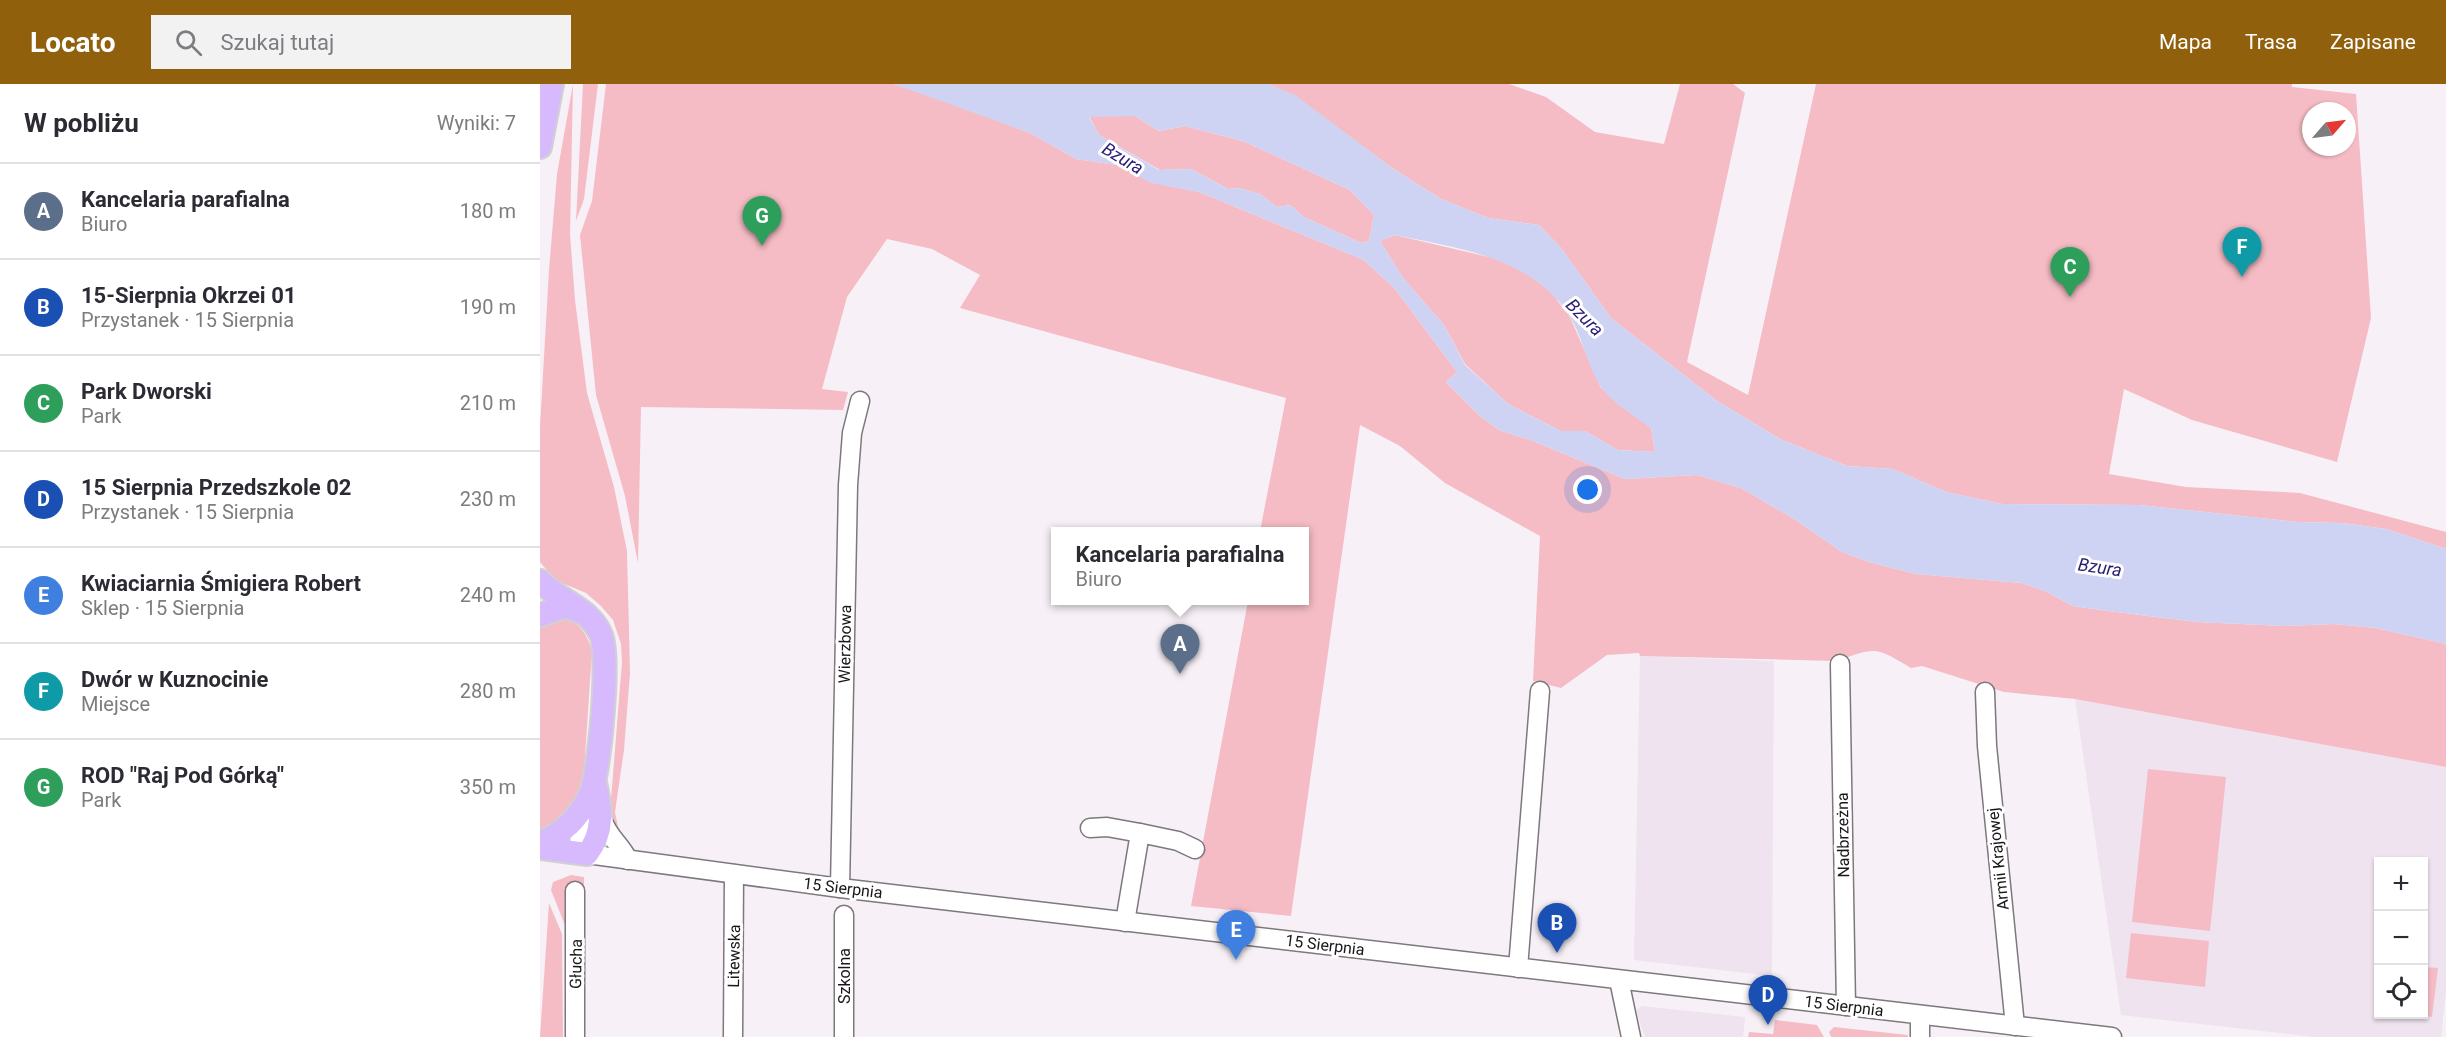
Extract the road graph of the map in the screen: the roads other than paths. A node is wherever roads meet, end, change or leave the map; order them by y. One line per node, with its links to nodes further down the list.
1 (552, 84): 2 (main road)
2 (540, 147)
3 (860, 401): 20 (street, Wierzbowa)
4 (540, 581): 6 (main road)
5 (540, 615): 6 (main road)
6 (586, 616): 10 (main road)
7 (1840, 664): 26 (street, Nadbrzeżna)
8 (1540, 691): 24 (street)
9 (1985, 692): 28 (street, Armii Krajowej)
10 (590, 793): 11 (main road); 14 (main road); 17 (street)
11 (602, 819): 17 (main road); 18 (street)
12 (1090, 828): 13 (street)
13 (1140, 833): 16 (street); 23 (street)
14 (540, 843)
15 (540, 848): 17 (main road, 15 Sierpnia)
16 (1196, 849)
17 (586, 854): 18 (street, 15 Sierpnia)
18 (628, 860): 19 (street, 15 Sierpnia)
19 (734, 874): 20 (street, 15 Sierpnia); 30 (street, Litewska)
20 (840, 888): 23 (street, 15 Sierpnia)
21 (575, 891): 29 (street, Głucha)
22 (844, 915): 31 (street, Szkolna)
23 (1125, 922): 24 (street, 15 Sierpnia)
24 (1518, 968): 25 (street, 15 Sierpnia)
25 (1618, 980): 26 (street, 15 Sierpnia); 32 (street)
26 (1846, 1006): 27 (street, 15 Sierpnia)
27 (1920, 1015): 28 (street, 15 Sierpnia); 33 (street)
28 (2015, 1026): 34 (street, 15 Sierpnia)
29 (575, 1037)
30 (733, 1037)
31 (844, 1037)
32 (1631, 1037)
33 (1920, 1037)
34 (2112, 1037)

